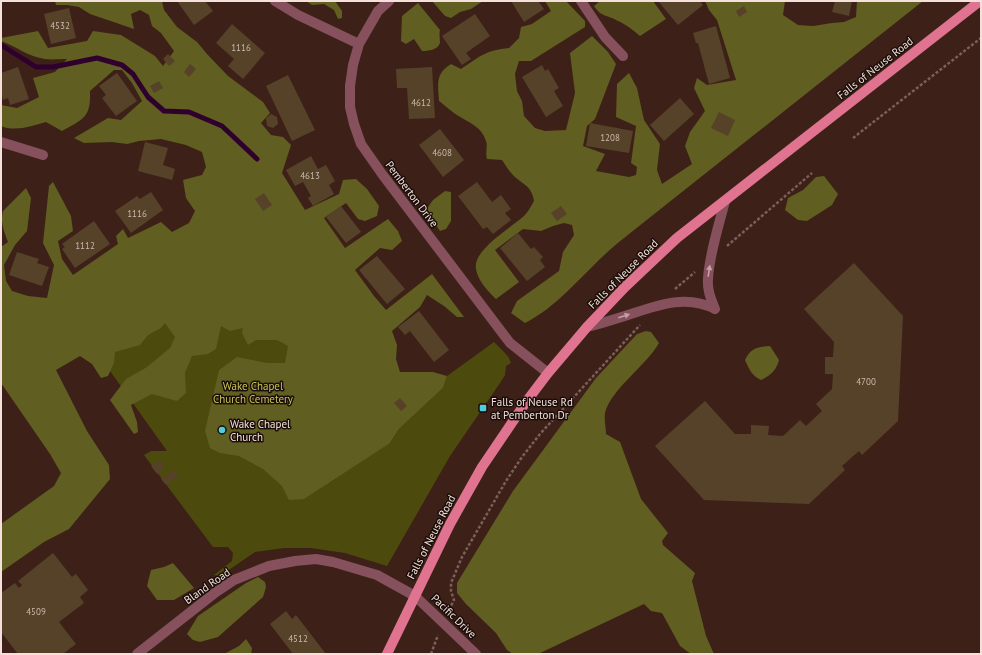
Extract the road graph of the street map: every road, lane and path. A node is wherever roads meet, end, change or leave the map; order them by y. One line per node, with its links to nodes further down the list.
1 (275, 1): 6 (street)
2 (389, 1): 6 (street, Pemberton Drive)
3 (581, 1): 7 (street)
4 (980, 1): 12 (main road, Falls of Neuse Road)
5 (981, 38): 8 (path)
6 (359, 44): 18 (street, Pemberton Drive)
7 (623, 56)
8 (854, 138)
9 (1, 142): 10 (street)
10 (43, 155)
11 (812, 173): 13 (path)
12 (725, 201): 17 (main road, Falls of Neuse Road); 17 (street, one-way to 12)
13 (724, 248)
14 (698, 268): 15 (path)
15 (669, 294)
16 (644, 320): 20 (path)
17 (587, 328): 18 (main road, Falls of Neuse Road)
18 (548, 373): 19 (main road, Falls of Neuse Road)
19 (416, 596): 21 (street, Bland Road); 22 (main road, Falls of Neuse Road); 23 (street, Pacific Drive)
20 (454, 600)
21 (137, 654)
22 (387, 654)
23 (476, 654)

